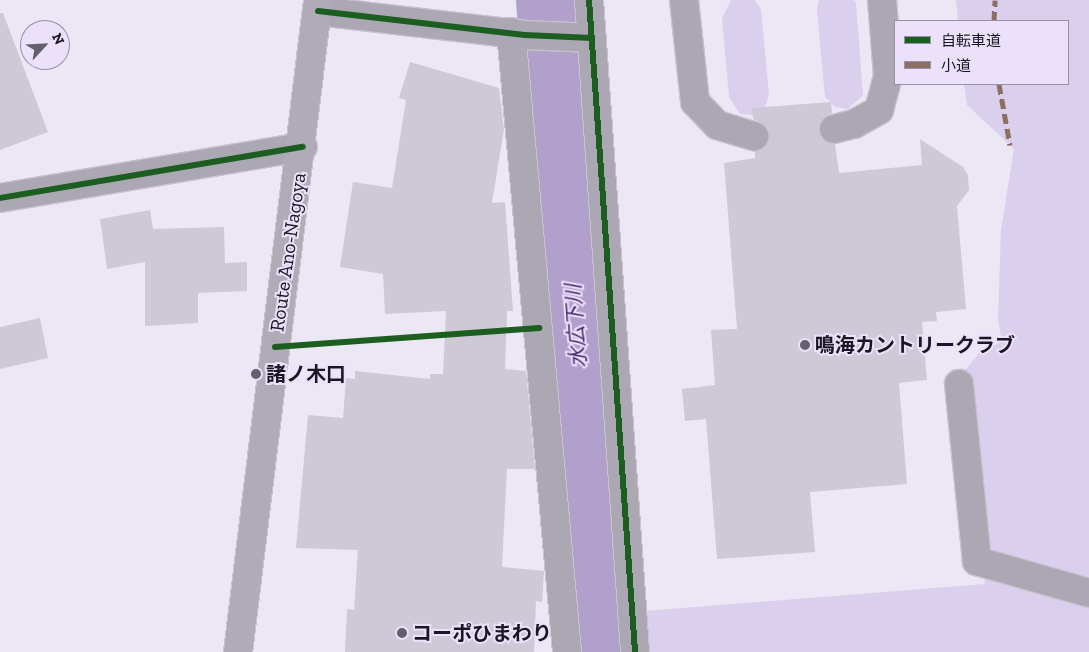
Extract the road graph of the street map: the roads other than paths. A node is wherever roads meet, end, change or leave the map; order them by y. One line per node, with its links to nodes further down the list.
1 (589, 0): 6 (street)
2 (684, 0): 8 (street)
3 (882, 0): 7 (street)
4 (318, 6): 5 (street); 9 (main road, Route Ano-Nagoya)
5 (518, 33): 6 (street); 14 (street)
6 (586, 37): 15 (street)
7 (834, 129)
8 (754, 136)
9 (303, 147): 10 (street); 13 (main road, Route Ano-Nagoya)
10 (0, 198)
11 (960, 384): 12 (street)
12 (1089, 593)
13 (238, 652)
14 (567, 652)
15 (635, 652)

